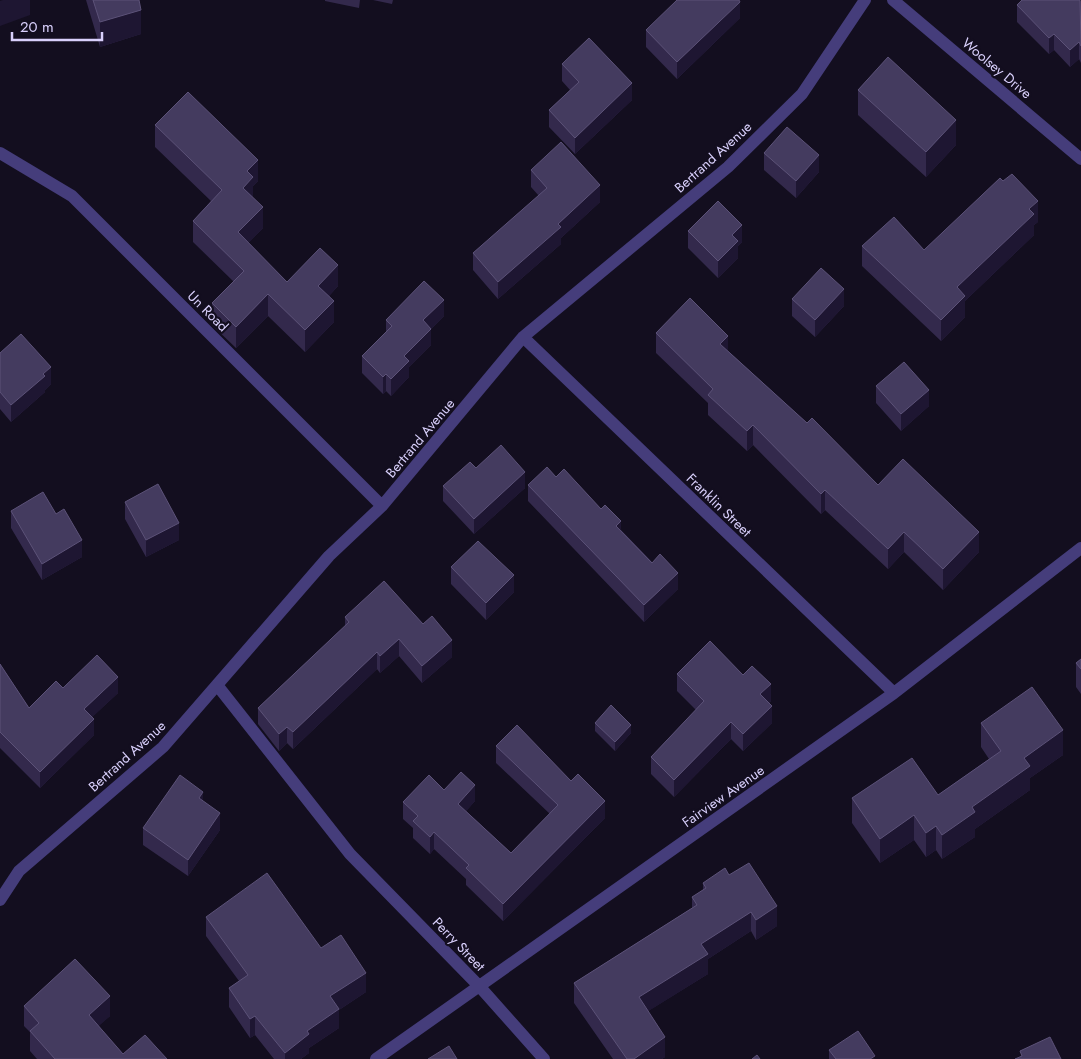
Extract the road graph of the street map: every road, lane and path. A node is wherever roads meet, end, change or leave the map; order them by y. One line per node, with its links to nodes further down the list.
1 (866, 0): 5 (street, Bertrand Avenue)
2 (893, 0): 4 (street, Woolsey Drive)
3 (0, 153): 6 (street, Un Road)
4 (1081, 159)
5 (522, 337): 6 (street, Bertrand Avenue); 9 (street, Franklin Street)
6 (382, 506): 8 (street, Bertrand Avenue)
7 (1081, 548): 9 (street, Fairview Avenue)
8 (217, 685): 10 (street, Bertrand Avenue); 11 (street, Perry Street)
9 (894, 694): 11 (street, Fairview Avenue)
10 (0, 900)
11 (480, 987): 12 (street, Fairview Avenue); 13 (street, Perry Street)
12 (376, 1059)
13 (544, 1059)

